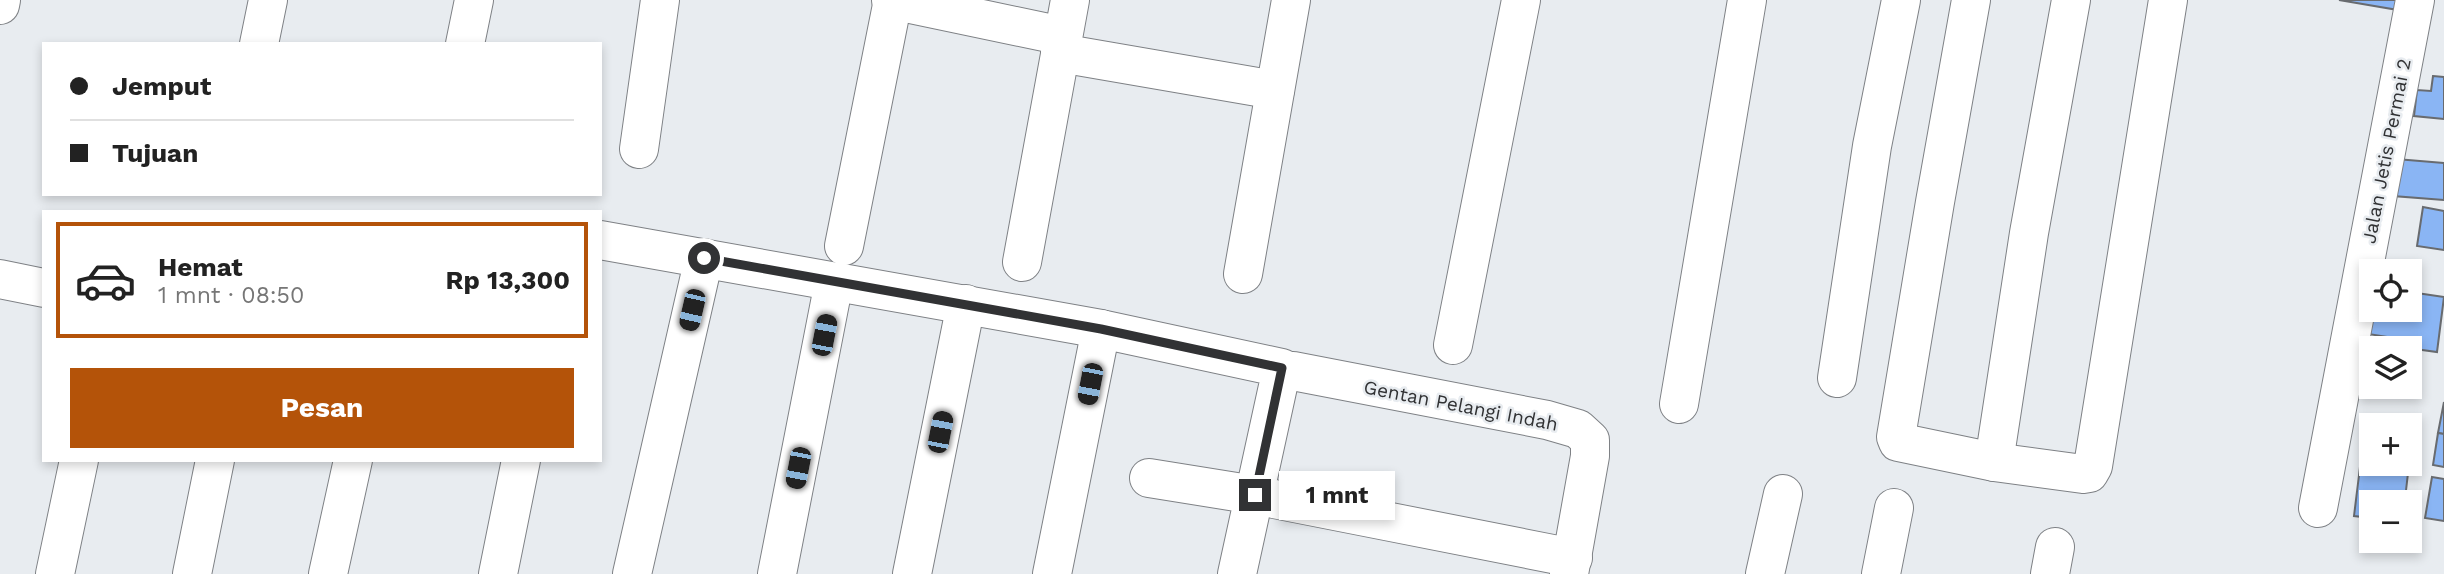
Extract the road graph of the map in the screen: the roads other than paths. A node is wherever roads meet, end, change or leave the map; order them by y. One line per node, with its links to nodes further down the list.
1 (268, 0): 14 (street)
2 (474, 0): 15 (street)
3 (660, 0): 17 (street)
4 (892, 0): 13 (street); 21 (street)
5 (1291, 0): 16 (street)
6 (1521, 0): 27 (street)
7 (1747, 0): 30 (street)
8 (1900, 0): 29 (street)
9 (1971, 0): 35 (street)
10 (2071, 0): 35 (street)
11 (2168, 0): 35 (street)
12 (2415, 0): 40 (street, Jalan Jetis Permai 2)
13 (1064, 30): 16 (street); 20 (street)
14 (259, 42)
15 (465, 42)
16 (1275, 90): 22 (street)
17 (639, 149)
18 (602, 240): 19 (street)
19 (704, 258): 21 (street); 46 (street)
20 (1021, 262)
21 (839, 264): 25 (street); 47 (street)
22 (1242, 274)
23 (0, 279): 24 (street)
24 (42, 288)
25 (965, 304): 26 (street); 48 (street)
26 (1101, 329): 38 (street); 49 (street)
27 (1453, 345)
28 (1293, 371): 41 (street, Gentan Pelangi Indah)
29 (1837, 378)
30 (1679, 404)
31 (79, 462): 42 (street)
32 (215, 462): 43 (street)
33 (352, 462): 44 (street)
34 (521, 462): 45 (street)
35 (1994, 462)
36 (1149, 478): 38 (street, Gentan Pelangi Indah)
37 (1783, 494): 51 (street)
38 (1265, 497): 41 (street, Gentan Pelangi Indah); 50 (street)
39 (1894, 508): 52 (street)
40 (2318, 508)
41 (1571, 566)
42 (55, 574)
43 (192, 574)
44 (328, 574)
45 (498, 574)
46 (632, 574)
47 (776, 574)
48 (912, 574)
49 (1052, 574)
50 (1237, 574)
51 (1765, 574)
52 (1881, 574)

